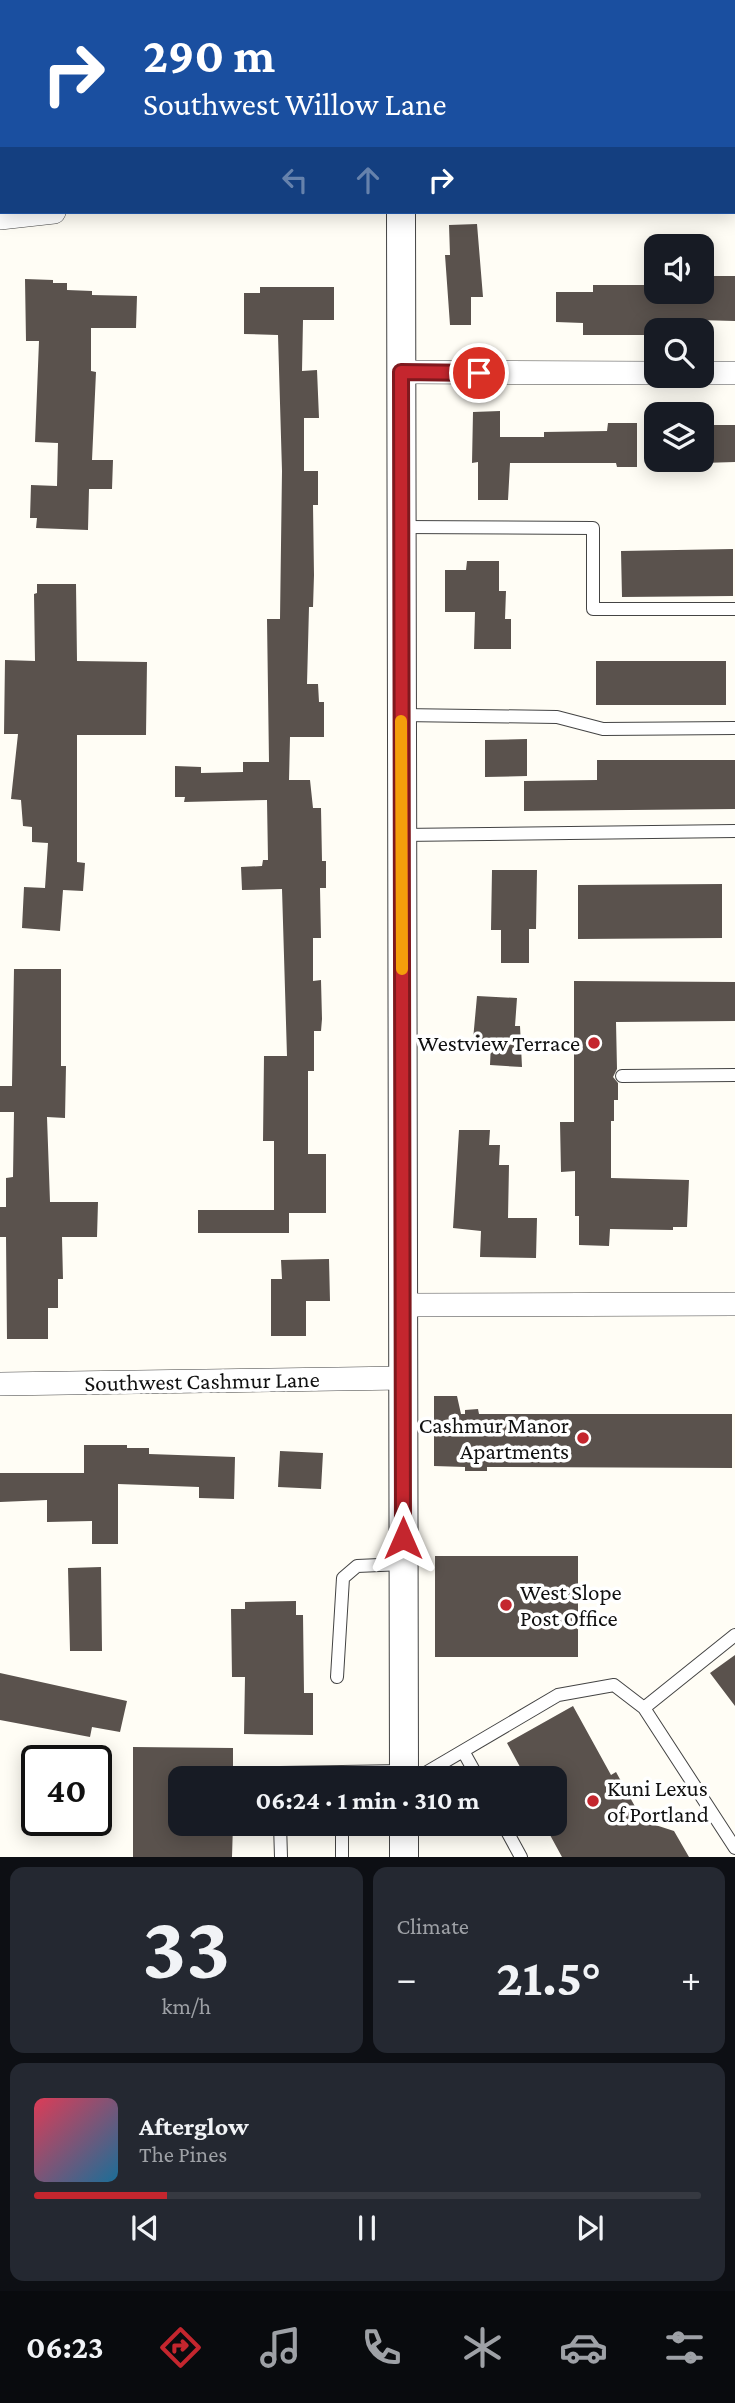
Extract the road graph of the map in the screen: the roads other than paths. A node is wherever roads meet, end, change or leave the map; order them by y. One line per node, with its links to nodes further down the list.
1 (36, 214): 3 (street)
2 (401, 214): 4 (street)
3 (0, 218)
4 (401, 372): 5 (street); 8 (street)
5 (644, 373)
6 (714, 373): 7 (street)
7 (735, 373)
8 (401, 527): 9 (lane); 10 (street)
9 (735, 610)
10 (401, 715): 11 (lane); 13 (street)
11 (735, 728)
12 (735, 831): 13 (lane)
13 (401, 835): 16 (street)
14 (735, 1075): 15 (lane)
15 (622, 1076)
16 (403, 1304): 17 (street); 18 (street)
17 (735, 1304)
18 (404, 1378): 19 (street, Southwest Cashmur Lane); 20 (street)
19 (0, 1384)
20 (402, 1564): 22 (lane); 25 (street)
21 (735, 1634): 23 (lane)
22 (337, 1677)
23 (645, 1708): 24 (lane); 32 (lane)
24 (463, 1751): 26 (lane); 27 (lane)
25 (408, 1766)
26 (430, 1766)
27 (471, 1766)
28 (280, 1836): 33 (lane)
29 (342, 1836): 34 (lane)
30 (404, 1836): 35 (street)
31 (509, 1836): 36 (lane)
32 (735, 1848)
33 (281, 1857)
34 (342, 1857)
35 (404, 1857)
36 (520, 1857)

